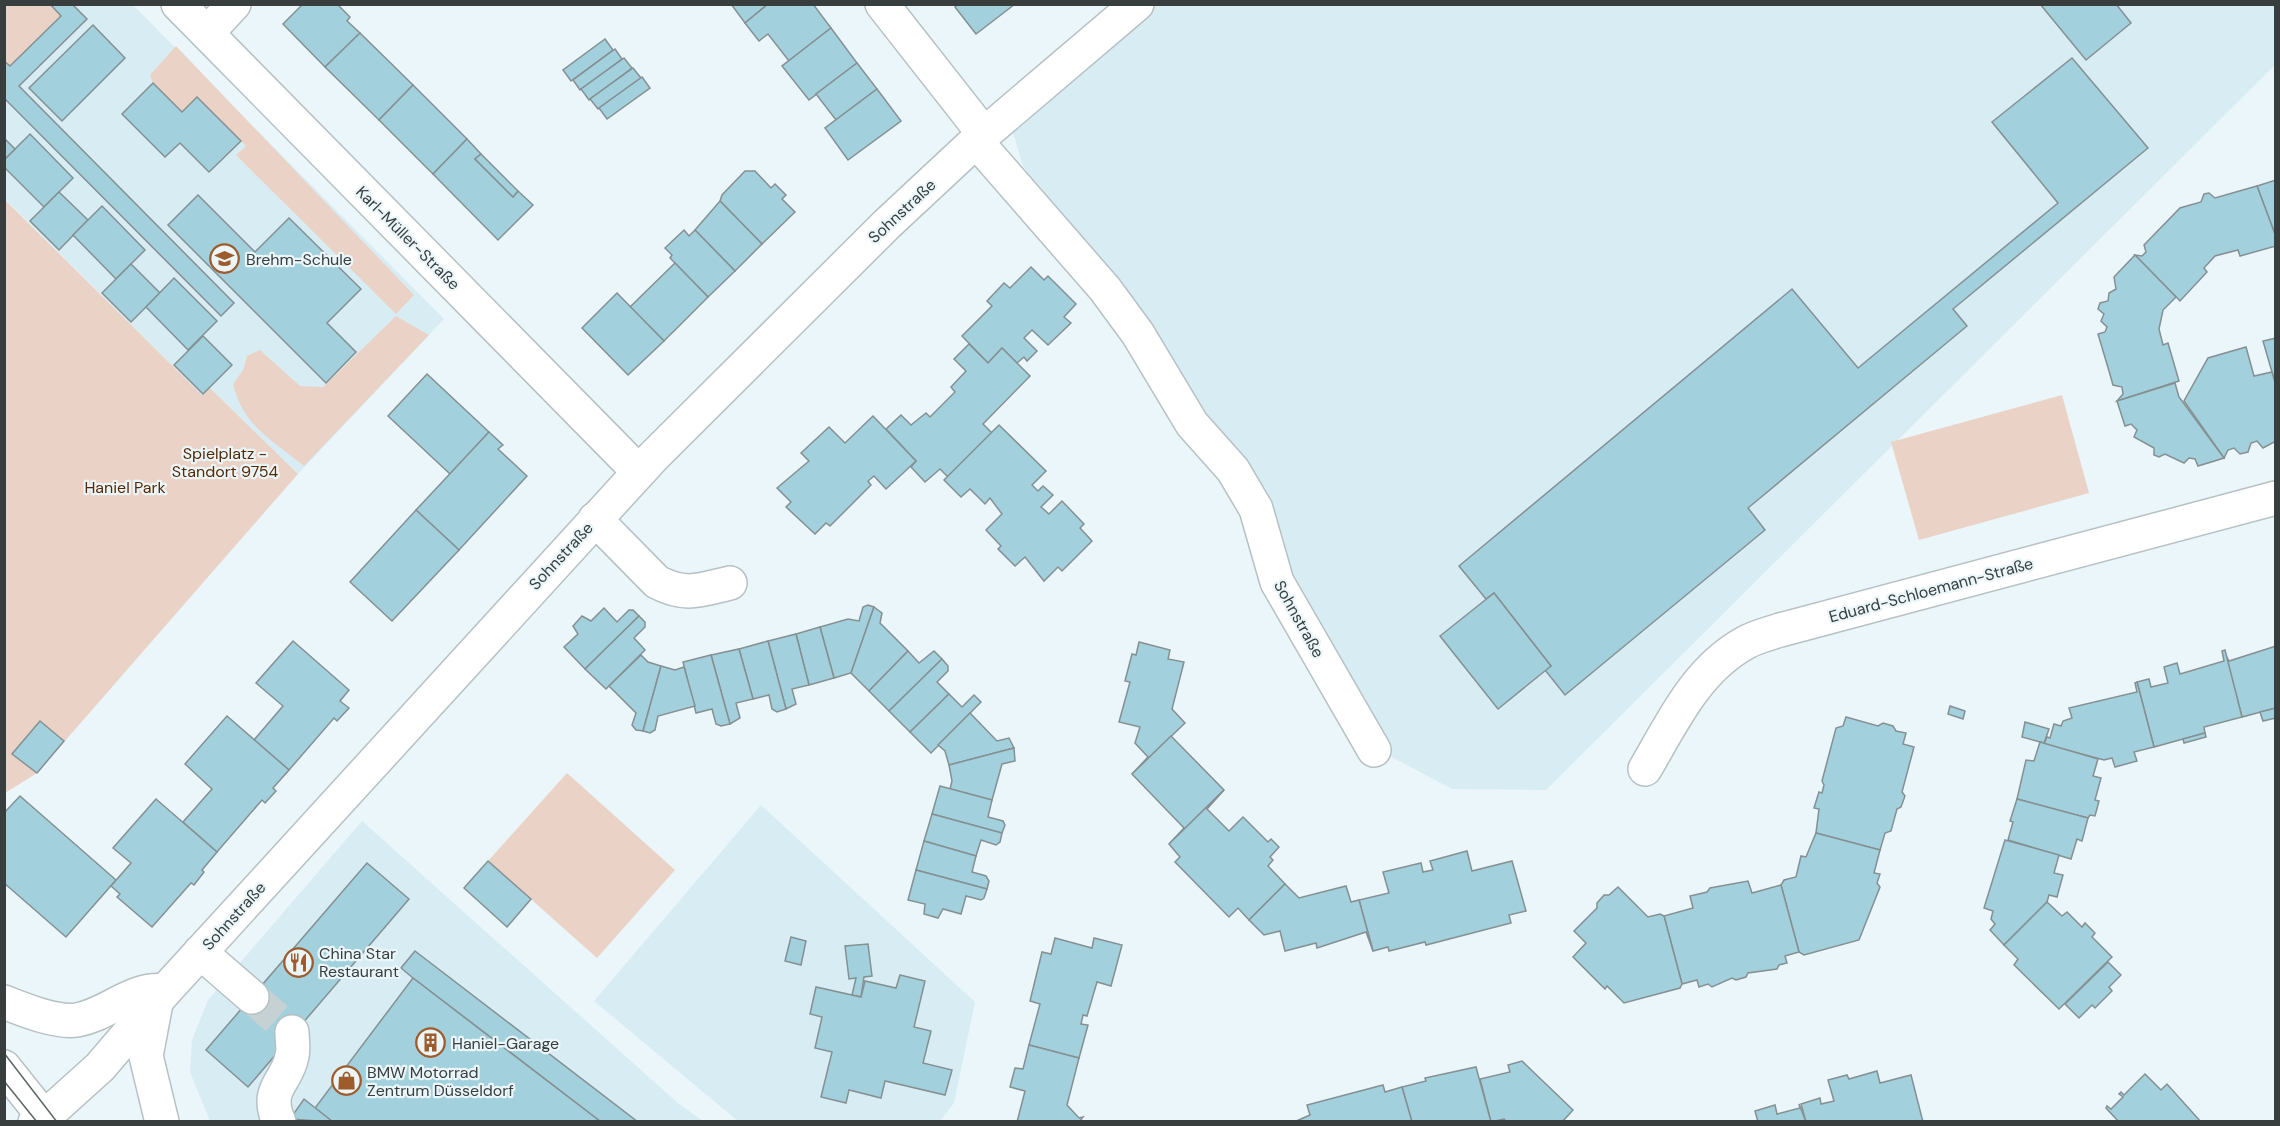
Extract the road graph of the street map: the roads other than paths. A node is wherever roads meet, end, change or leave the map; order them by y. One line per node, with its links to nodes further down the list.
1 (178, 4): 5 (street, Karl-Müller-Straße)
2 (234, 4): 5 (street)
3 (882, 4): 6 (street)
4 (1137, 4): 6 (street, Sohnstraße)
5 (207, 33): 7 (street, Karl-Müller-Straße)
6 (980, 138): 7 (street, Sohnstraße); 11 (street, Sohnstraße)
7 (639, 472): 9 (street, Sohnstraße)
8 (2276, 498): 12 (street, Eduard-Schloemann-Straße)
9 (595, 519): 10 (street); 13 (street, Sohnstraße)
10 (730, 583)
11 (1374, 750)
12 (1645, 769)
13 (200, 952): 14 (street, Sohnstraße); 15 (street)
14 (161, 996): 16 (street); 19 (street, Sohnstraße); 20 (street)
15 (252, 997)
16 (4, 1002)
17 (292, 1032): 21 (street)
18 (4, 1067): 19 (street)
19 (42, 1120)
20 (162, 1122)
21 (279, 1122)

